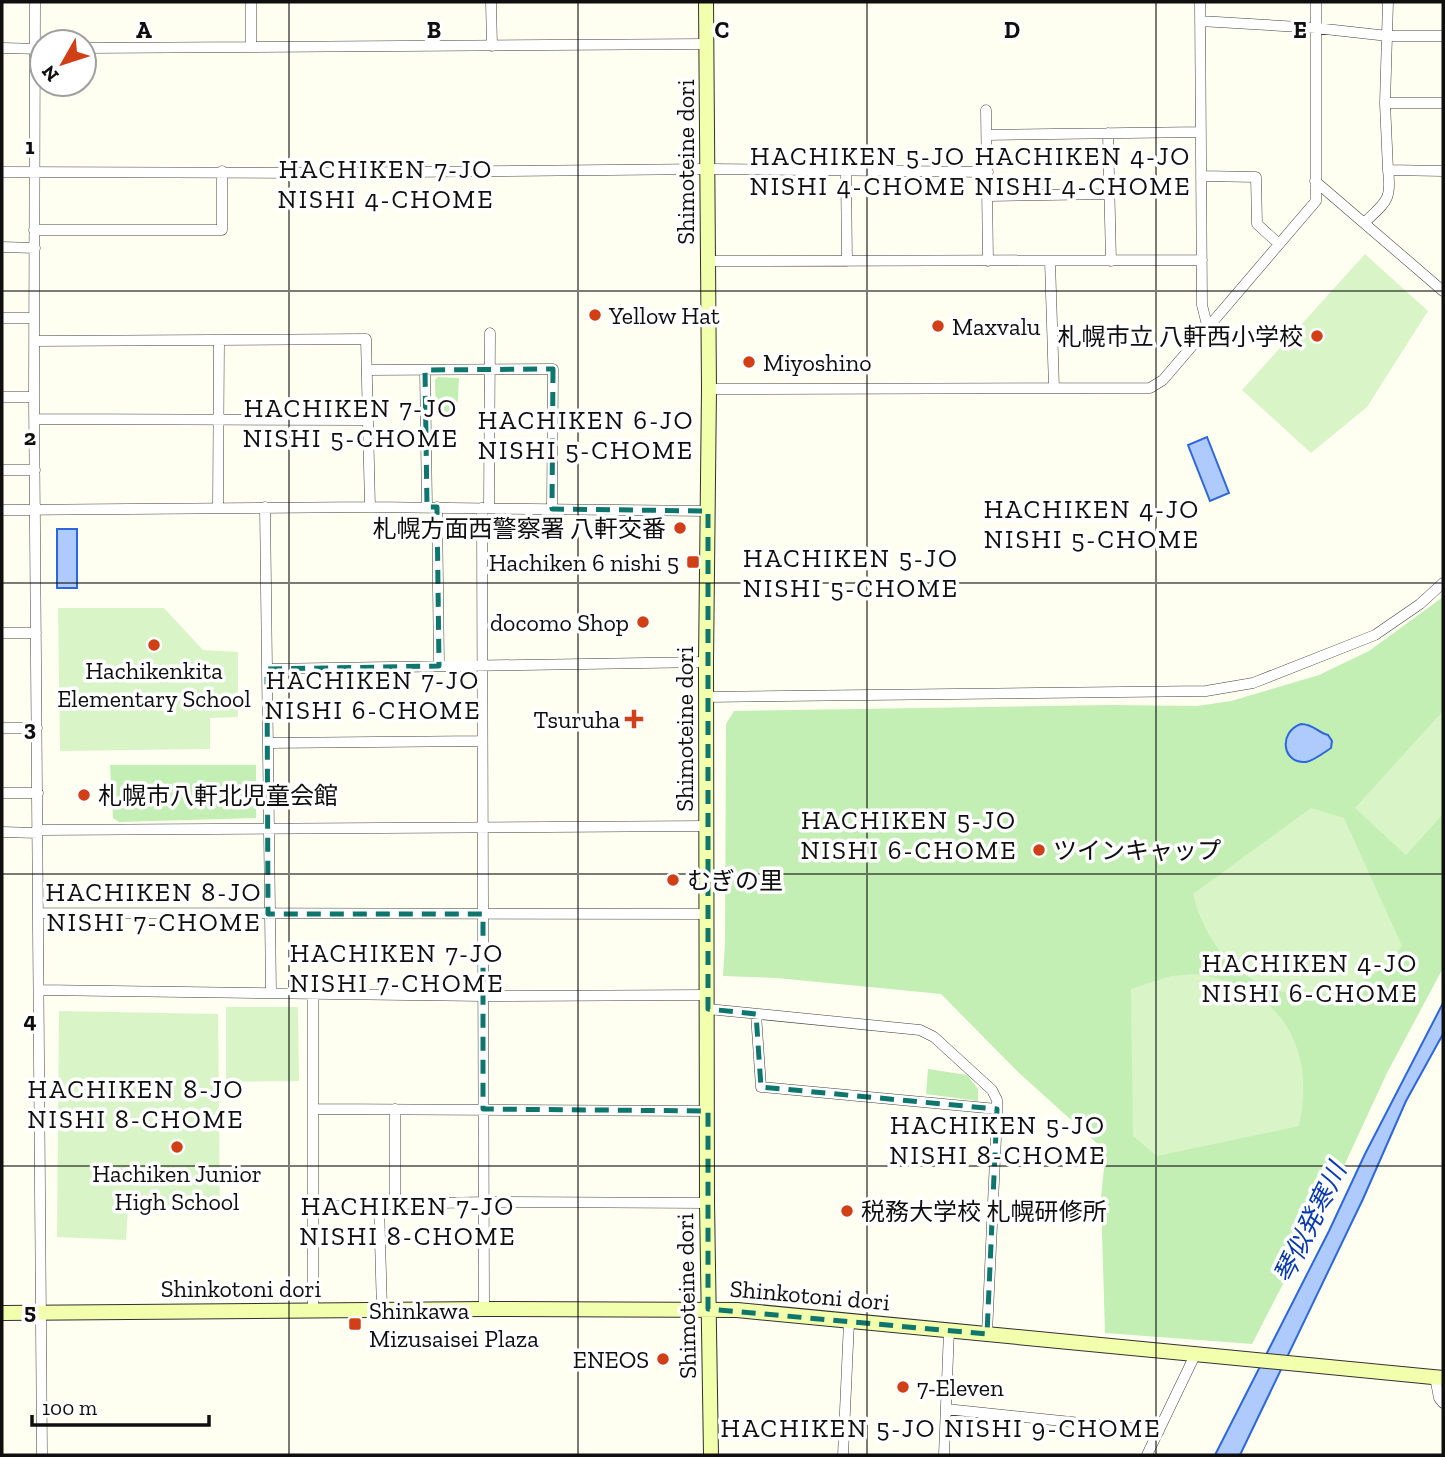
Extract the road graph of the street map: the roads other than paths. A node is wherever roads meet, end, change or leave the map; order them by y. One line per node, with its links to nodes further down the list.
1 (35, 2): 9 (street)
2 (251, 2): 15 (street)
3 (491, 2): 14 (street)
4 (706, 2): 13 (main road, Shimoteine dori)
5 (1200, 2): 8 (street)
6 (1316, 2): 10 (street)
7 (1388, 2): 11 (street)
8 (1200, 21): 10 (street); 23 (street)
9 (37, 28)
10 (1316, 28): 11 (street); 35 (street)
11 (1388, 36): 12 (street); 20 (street)
12 (1443, 36)
13 (707, 44): 14 (street); 26 (main road, Shimoteine dori)
14 (492, 46): 15 (street)
15 (251, 47): 18 (street)
16 (2, 48): 17 (street)
17 (28, 48)
18 (98, 48)
19 (37, 98): 29 (street)
20 (1385, 103): 21 (street); 28 (street)
21 (1443, 103)
22 (986, 110): 25 (street)
23 (1201, 132): 24 (street); 34 (street)
24 (1108, 133): 25 (street); 36 (street)
25 (987, 135): 33 (street)
26 (708, 169): 27 (street); 30 (street); 44 (main road, Shimoteine dori)
27 (846, 170): 33 (street); 45 (street)
28 (1388, 170): 31 (street); 38 (street)
29 (36, 171): 30 (street); 32 (street); 39 (street)
30 (222, 171): 39 (street)
31 (1443, 171)
32 (2, 172)
33 (989, 172): 37 (street)
34 (1201, 176): 40 (street); 43 (street)
35 (1315, 181): 38 (street); 40 (street)
36 (1109, 194): 37 (street); 48 (street)
37 (988, 196): 46 (street)
38 (1365, 222): 49 (street)
39 (34, 230): 42 (street)
40 (1279, 244): 52 (street)
41 (2, 247): 42 (street)
42 (35, 248): 51 (street)
43 (1202, 260): 48 (street); 52 (street)
44 (708, 261): 45 (street); 60 (main road, Shimoteine dori)
45 (847, 261): 46 (street)
46 (988, 261): 47 (street)
47 (1050, 261): 48 (street); 59 (street)
48 (1111, 261)
49 (1443, 291)
50 (2, 317): 51 (street)
51 (34, 318): 55 (street)
52 (1208, 329): 59 (street)
53 (490, 333): 56 (street)
54 (219, 340): 55 (street); 57 (street); 64 (street)
55 (34, 341): 62 (street)
56 (491, 369): 58 (street); 72 (street); 74 (street)
57 (367, 370): 58 (street); 65 (street)
58 (425, 370): 70 (street)
59 (1054, 388): 60 (street)
60 (709, 389): 76 (main road, Shimoteine dori)
61 (2, 397): 62 (street)
62 (34, 397): 63 (street)
63 (35, 419): 64 (street); 66 (street)
64 (218, 420): 65 (street); 71 (street)
65 (368, 420): 69 (street)
66 (35, 470): 67 (street); 73 (street)
67 (2, 471)
68 (265, 507): 69 (street); 71 (street); 83 (street)
69 (370, 507): 70 (street)
70 (432, 507): 72 (street); 82 (street)
71 (218, 508): 73 (street)
72 (486, 508): 74 (street); 81 (street)
73 (35, 509): 75 (street); 79 (street)
74 (552, 509): 76 (street)
75 (2, 510)
76 (708, 511): 80 (main road, Shimoteine dori)
77 (1443, 583): 84 (street)
78 (2, 633): 79 (street)
79 (36, 633): 86 (street)
80 (705, 662): 81 (street); 84 (main road, Shimoteine dori)
81 (482, 665): 82 (street); 87 (street)
82 (439, 666): 83 (street)
83 (267, 669): 88 (street)
84 (706, 696): 91 (main road, Shimoteine dori)
85 (2, 728): 86 (street)
86 (37, 728): 90 (street)
87 (482, 741): 88 (street); 92 (street)
88 (268, 743): 93 (street)
89 (2, 793): 90 (street)
90 (38, 793): 94 (street)
91 (707, 826): 92 (street); 99 (main road, Shimoteine dori)
92 (482, 827): 93 (street); 98 (street)
93 (269, 828): 94 (street); 97 (street)
94 (38, 831): 95 (street); 96 (street)
95 (2, 832)
96 (39, 913): 97 (street); 100 (street)
97 (268, 914): 98 (street); 101 (street)
98 (483, 914): 99 (street); 103 (street)
99 (708, 914): 104 (main road, Shimoteine dori)
100 (40, 990): 101 (street); 121 (street)
101 (271, 993): 102 (street)
102 (313, 994): 103 (street); 106 (street)
103 (483, 996): 104 (street); 107 (street)
104 (708, 1002): 105 (street); 110 (main road, Shimoteine dori)
105 (756, 1014): 108 (street); 108 (street)
106 (313, 1109): 109 (street); 115 (street)
107 (483, 1109): 109 (street); 110 (street); 111 (street)
108 (997, 1109): 124 (street)
109 (395, 1110): 114 (street)
110 (708, 1111): 112 (main road, Shimoteine dori)
111 (484, 1202): 112 (street); 114 (street); 116 (street)
112 (707, 1203): 117 (main road, Shimoteine dori)
113 (379, 1204): 114 (street); 115 (street); 119 (street)
114 (395, 1204)
115 (313, 1206): 118 (street)
116 (484, 1309): 117 (main road, Shinkotoni dori); 119 (main road, Shinkotoni dori)
117 (708, 1309): 122 (main road, Shinkotoni dori); 131 (main road, Shimoteine dori)
118 (313, 1310): 119 (main road, Shinkotoni dori); 121 (main road, Shinkotoni dori)
119 (382, 1310)
120 (2, 1313): 121 (main road, Shinkotoni dori)
121 (40, 1313): 130 (street)
122 (849, 1322): 123 (main road, Shinkotoni dori); 132 (street)
123 (949, 1331): 124 (main road, Shinkotoni dori); 128 (street)
124 (988, 1334): 125 (main road, Shinkotoni dori)
125 (1195, 1354): 126 (main road, Shinkotoni dori); 129 (street)
126 (1439, 1378): 127 (street)
127 (1443, 1403)
128 (946, 1409): 129 (street); 133 (street)
129 (1159, 1432): 134 (street)
130 (42, 1455)
131 (711, 1455)
132 (843, 1455)
133 (944, 1455)
134 (1147, 1455)

